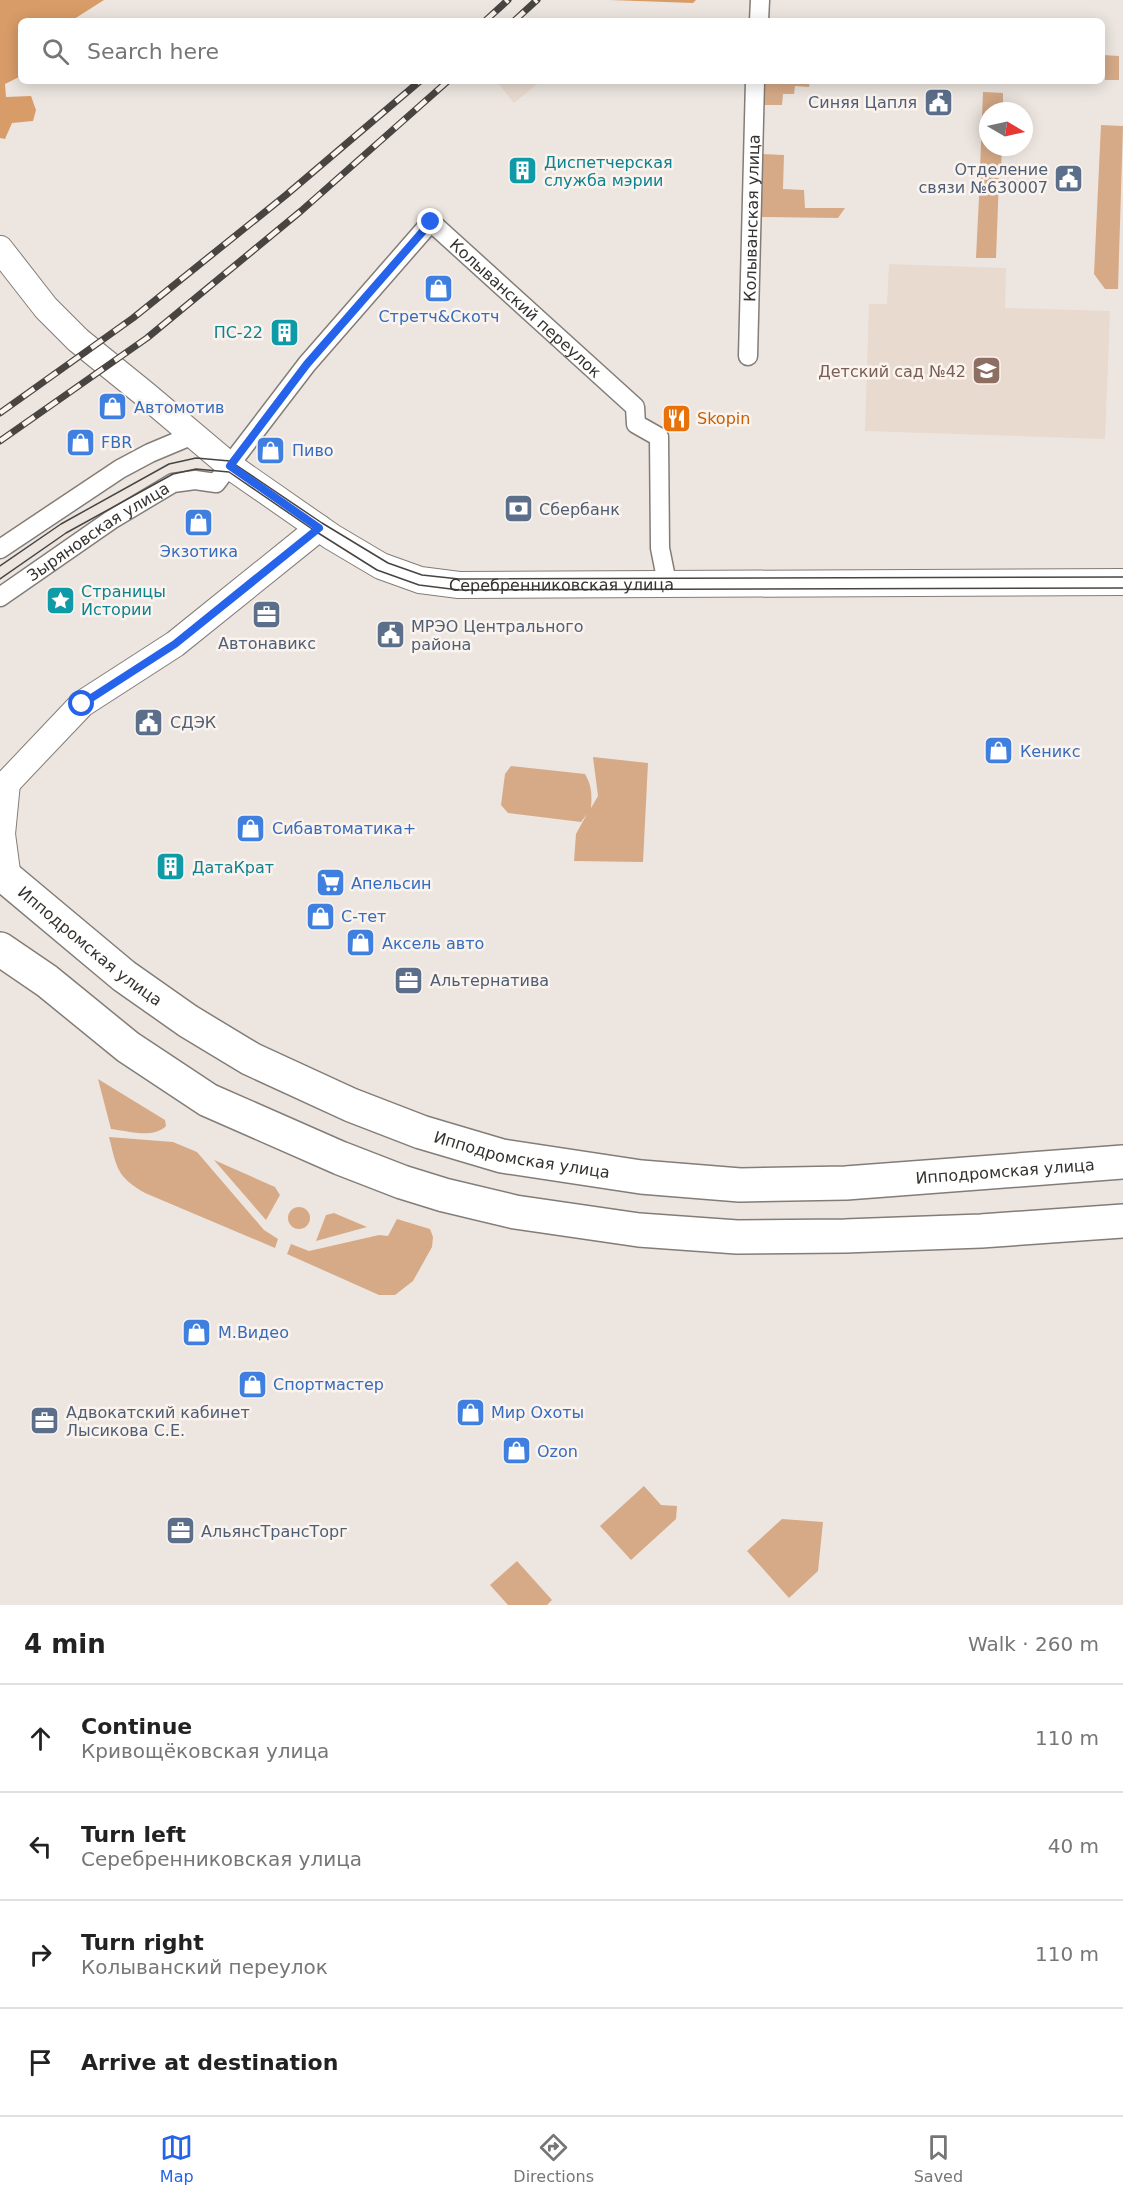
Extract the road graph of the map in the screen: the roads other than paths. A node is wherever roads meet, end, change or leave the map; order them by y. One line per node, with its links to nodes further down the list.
1 (760, 0): 2 (street)
2 (759, 18)
3 (755, 84): 5 (street, Колыванская улица)
4 (0, 249): 6 (street, Серебренниковская улица)
5 (748, 356)
6 (193, 435): 7 (street, Серебренниковская улица); 9 (street)
7 (230, 466): 8 (street, Серебренниковская улица); 11 (street, Колыванский переулок); 12 (street, Зыряновская улица)
8 (319, 528): 11 (street, Серебренниковская улица); 13 (street)
9 (0, 549)
10 (1123, 582): 11 (street, Серебренниковская улица)
11 (667, 583)
12 (0, 597)
13 (4, 785): 14 (street)
14 (4, 875): 16 (highway, Ипподромская улица)
15 (0, 949): 18 (highway)
16 (421, 1132): 17 (highway, Ипподромская улица); 18 (highway)
17 (1123, 1162)
18 (402, 1182): 19 (highway)
19 (1123, 1221)

